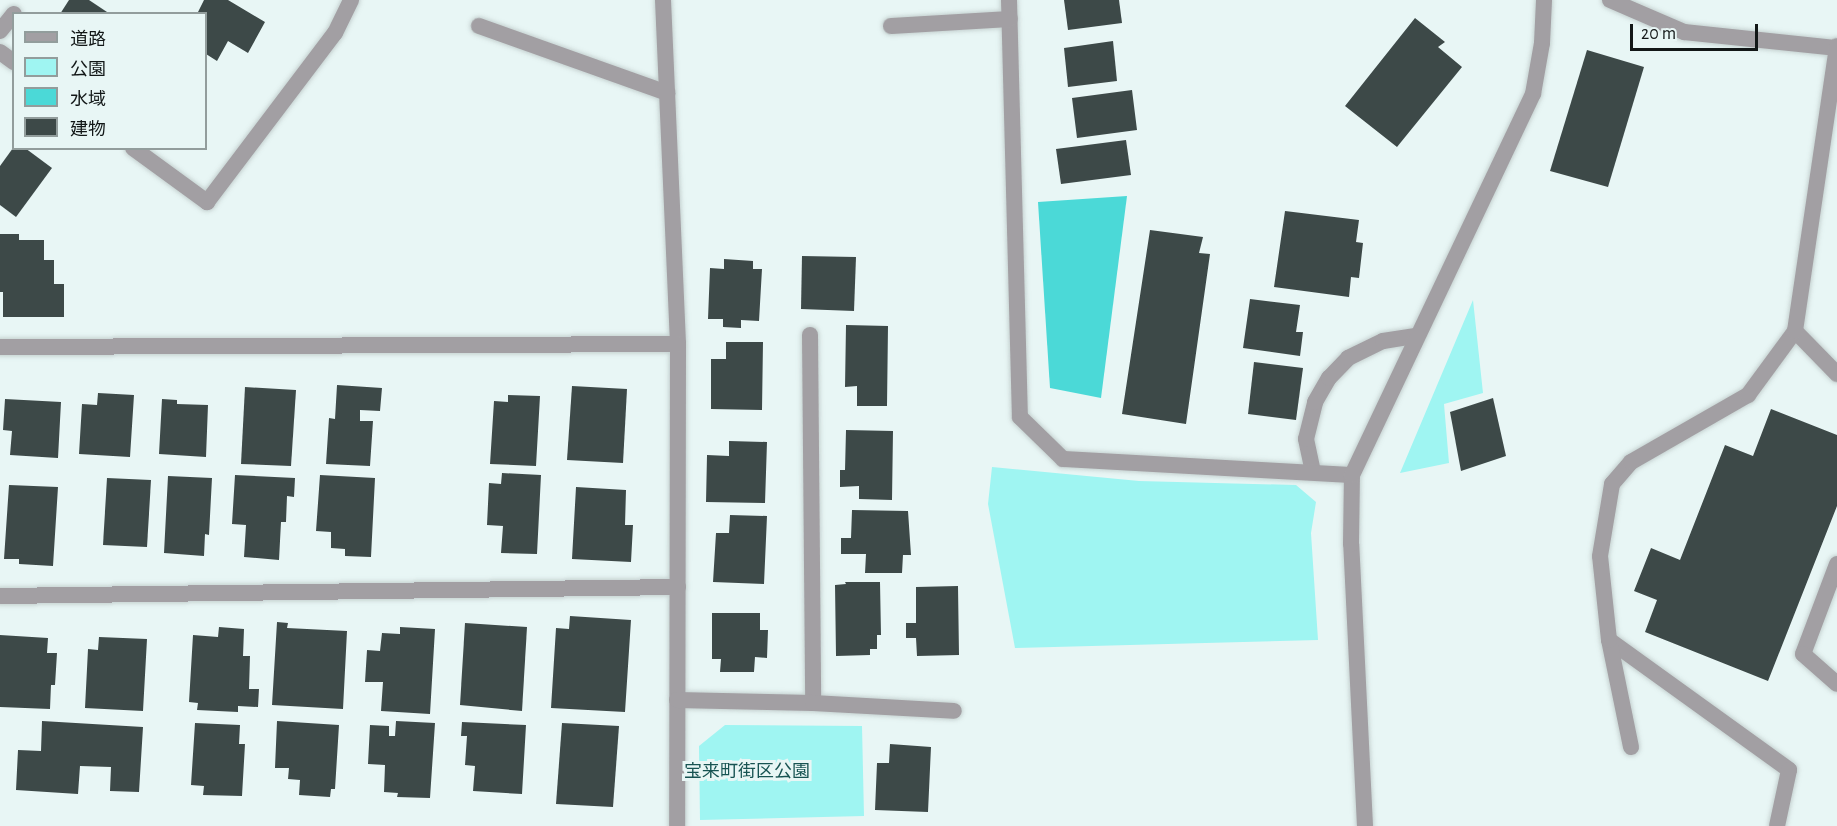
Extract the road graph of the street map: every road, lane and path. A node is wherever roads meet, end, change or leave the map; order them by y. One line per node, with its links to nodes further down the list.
1 (351, 0): 13 (street)
2 (663, 0): 12 (street)
3 (1009, 0): 7 (street)
4 (1544, 0): 16 (street)
5 (1610, 0): 11 (street)
6 (12, 17): 10 (street)
7 (1010, 19): 9 (street); 20 (street)
8 (479, 26): 12 (street)
9 (891, 26)
10 (0, 32)
11 (1836, 47): 14 (street)
12 (667, 93): 17 (street)
13 (136, 150)
14 (1795, 331): 19 (street); 25 (street)
15 (810, 335): 28 (street)
16 (1416, 336): 20 (street); 21 (street)
17 (678, 344): 18 (street); 23 (street)
18 (0, 347)
19 (1837, 374)
20 (1313, 472): 21 (street)
21 (1352, 474): 32 (street)
22 (1837, 564): 26 (street)
23 (678, 587): 24 (street); 27 (street)
24 (0, 596)
25 (1609, 640): 30 (street); 33 (street)
26 (1837, 684)
27 (677, 700): 28 (street); 31 (street)
28 (813, 702): 29 (street)
29 (954, 711)
30 (1631, 747)
31 (677, 826)
32 (1365, 826)
33 (1776, 826)

